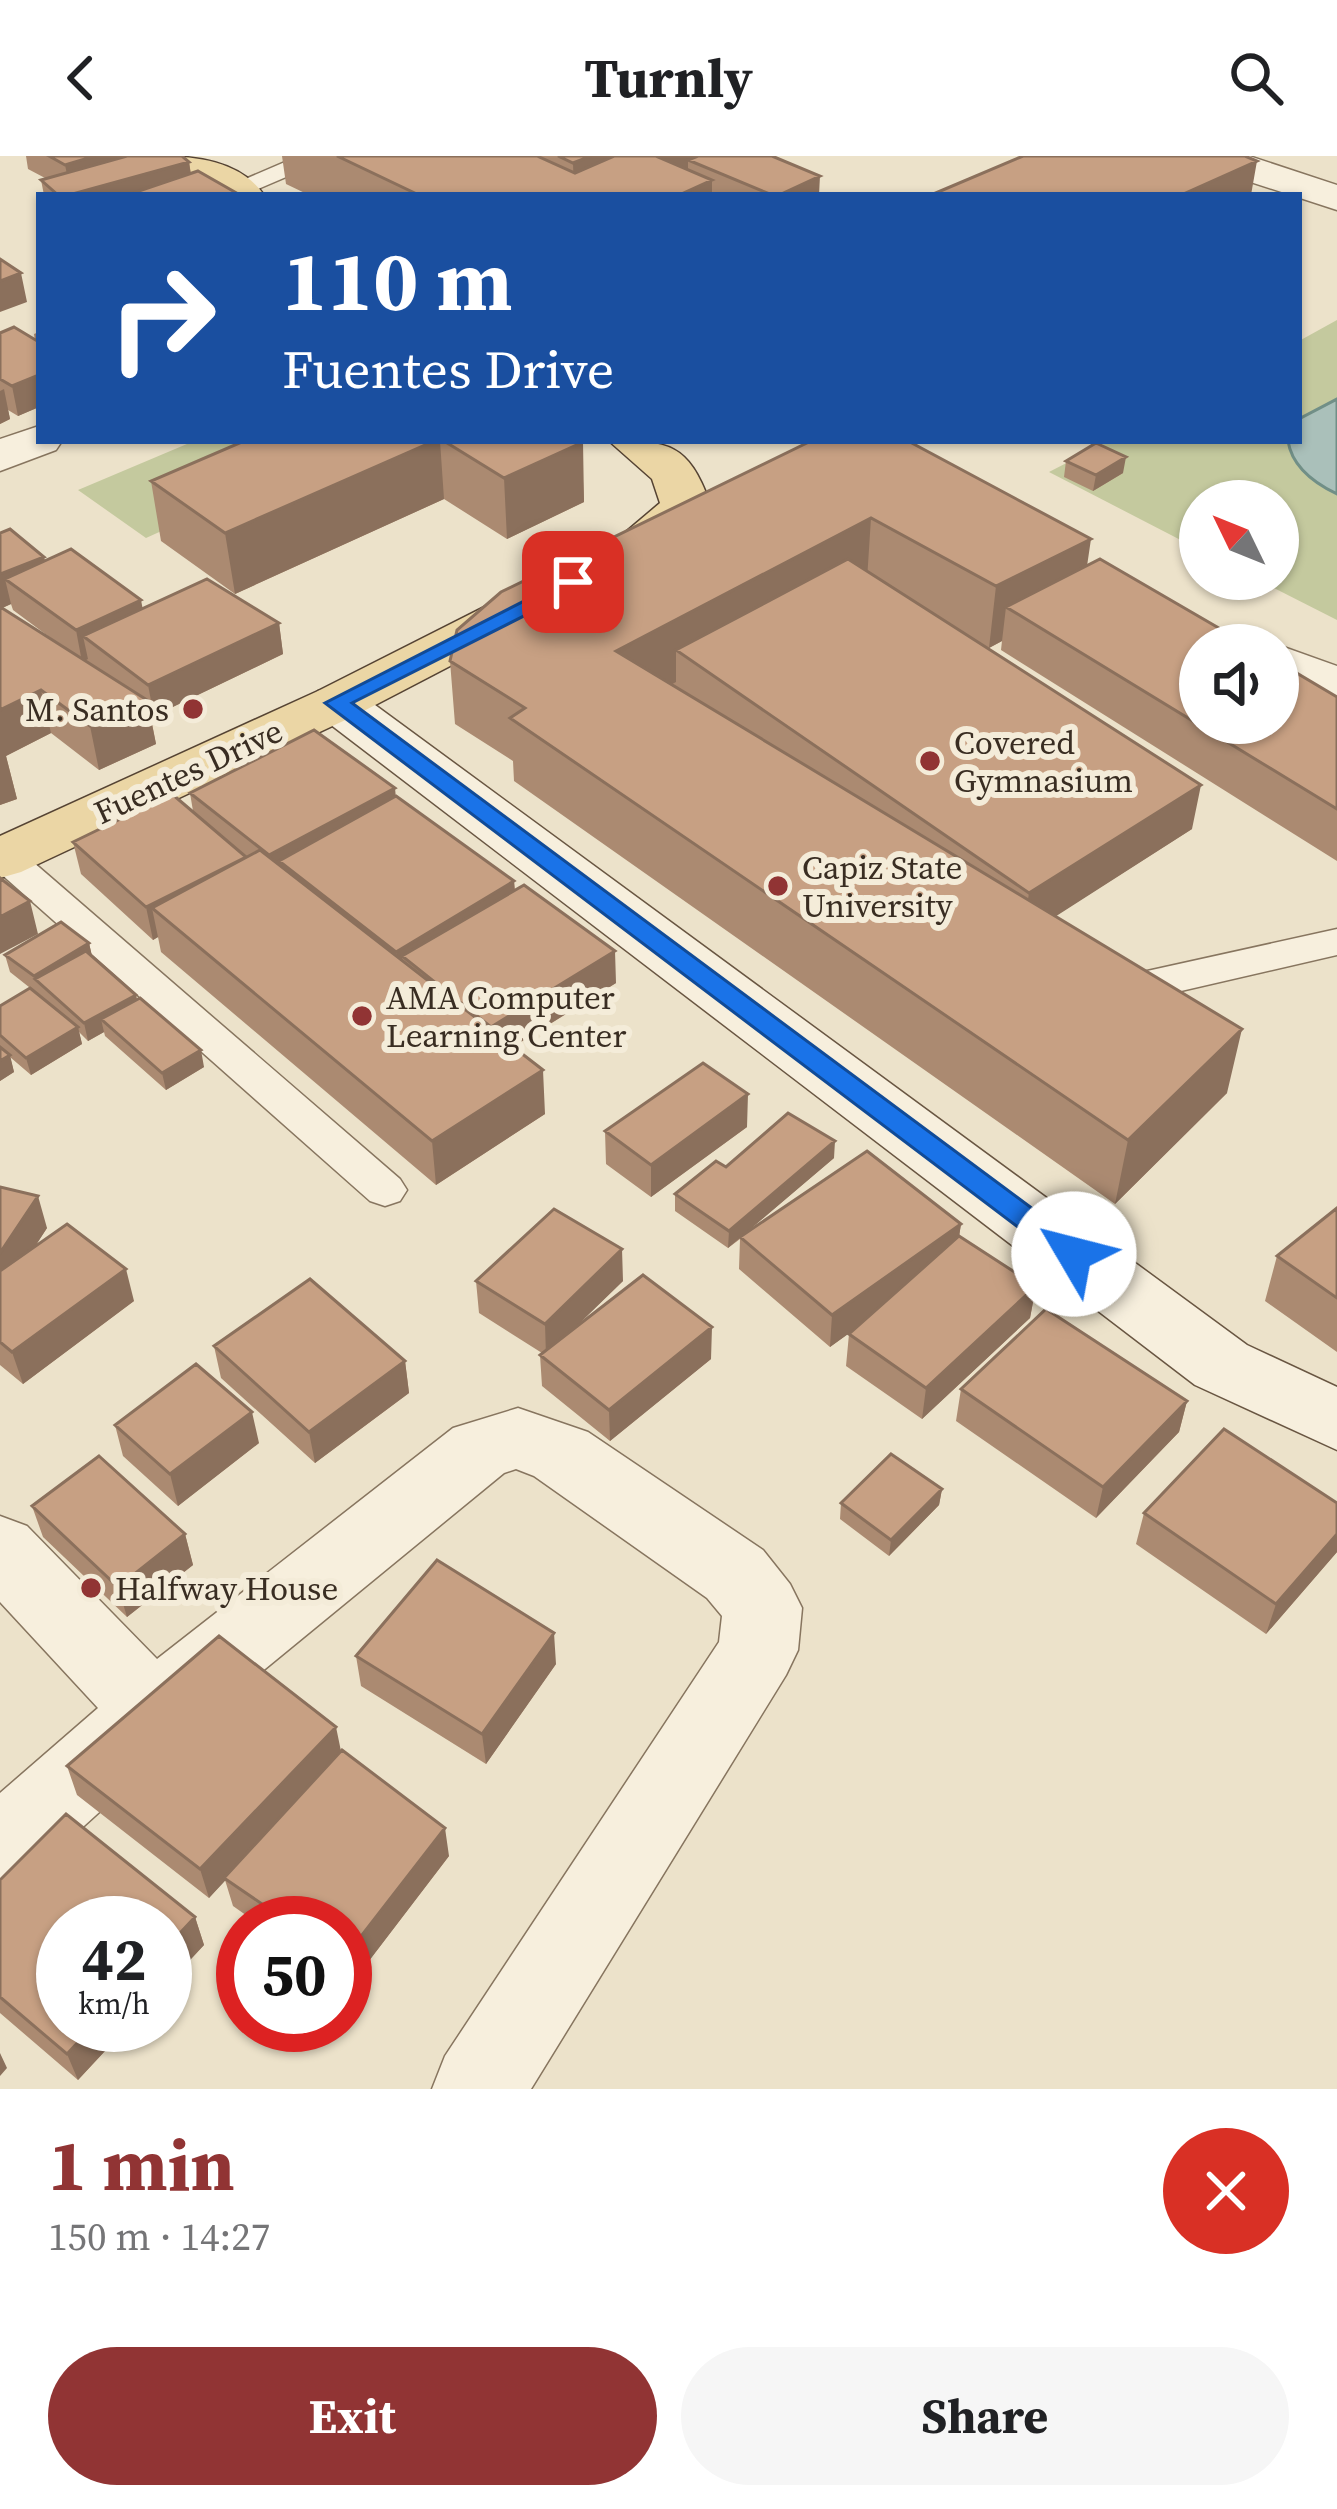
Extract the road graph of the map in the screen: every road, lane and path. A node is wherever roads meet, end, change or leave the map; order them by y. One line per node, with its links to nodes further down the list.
1 (322, 156): 4 (lane)
2 (1209, 156): 5 (street)
3 (188, 158): 4 (main road)
4 (240, 192)
5 (1337, 200): 6 (street)
6 (1302, 218)
7 (36, 441): 8 (street)
8 (0, 457)
9 (680, 477): 12 (main road, Fuentes Drive)
10 (1299, 670): 11 (street)
11 (1337, 686)
12 (337, 703): 13 (main road, Fuentes Drive); 17 (street)
13 (3, 858): 16 (lane)
14 (1337, 942): 15 (lane)
15 (1071, 979)
16 (385, 1190)
17 (1337, 1420)
18 (0, 1549): 19 (street)
19 (153, 1711): 20 (street); 21 (street)
20 (0, 1847)
21 (478, 2089)

